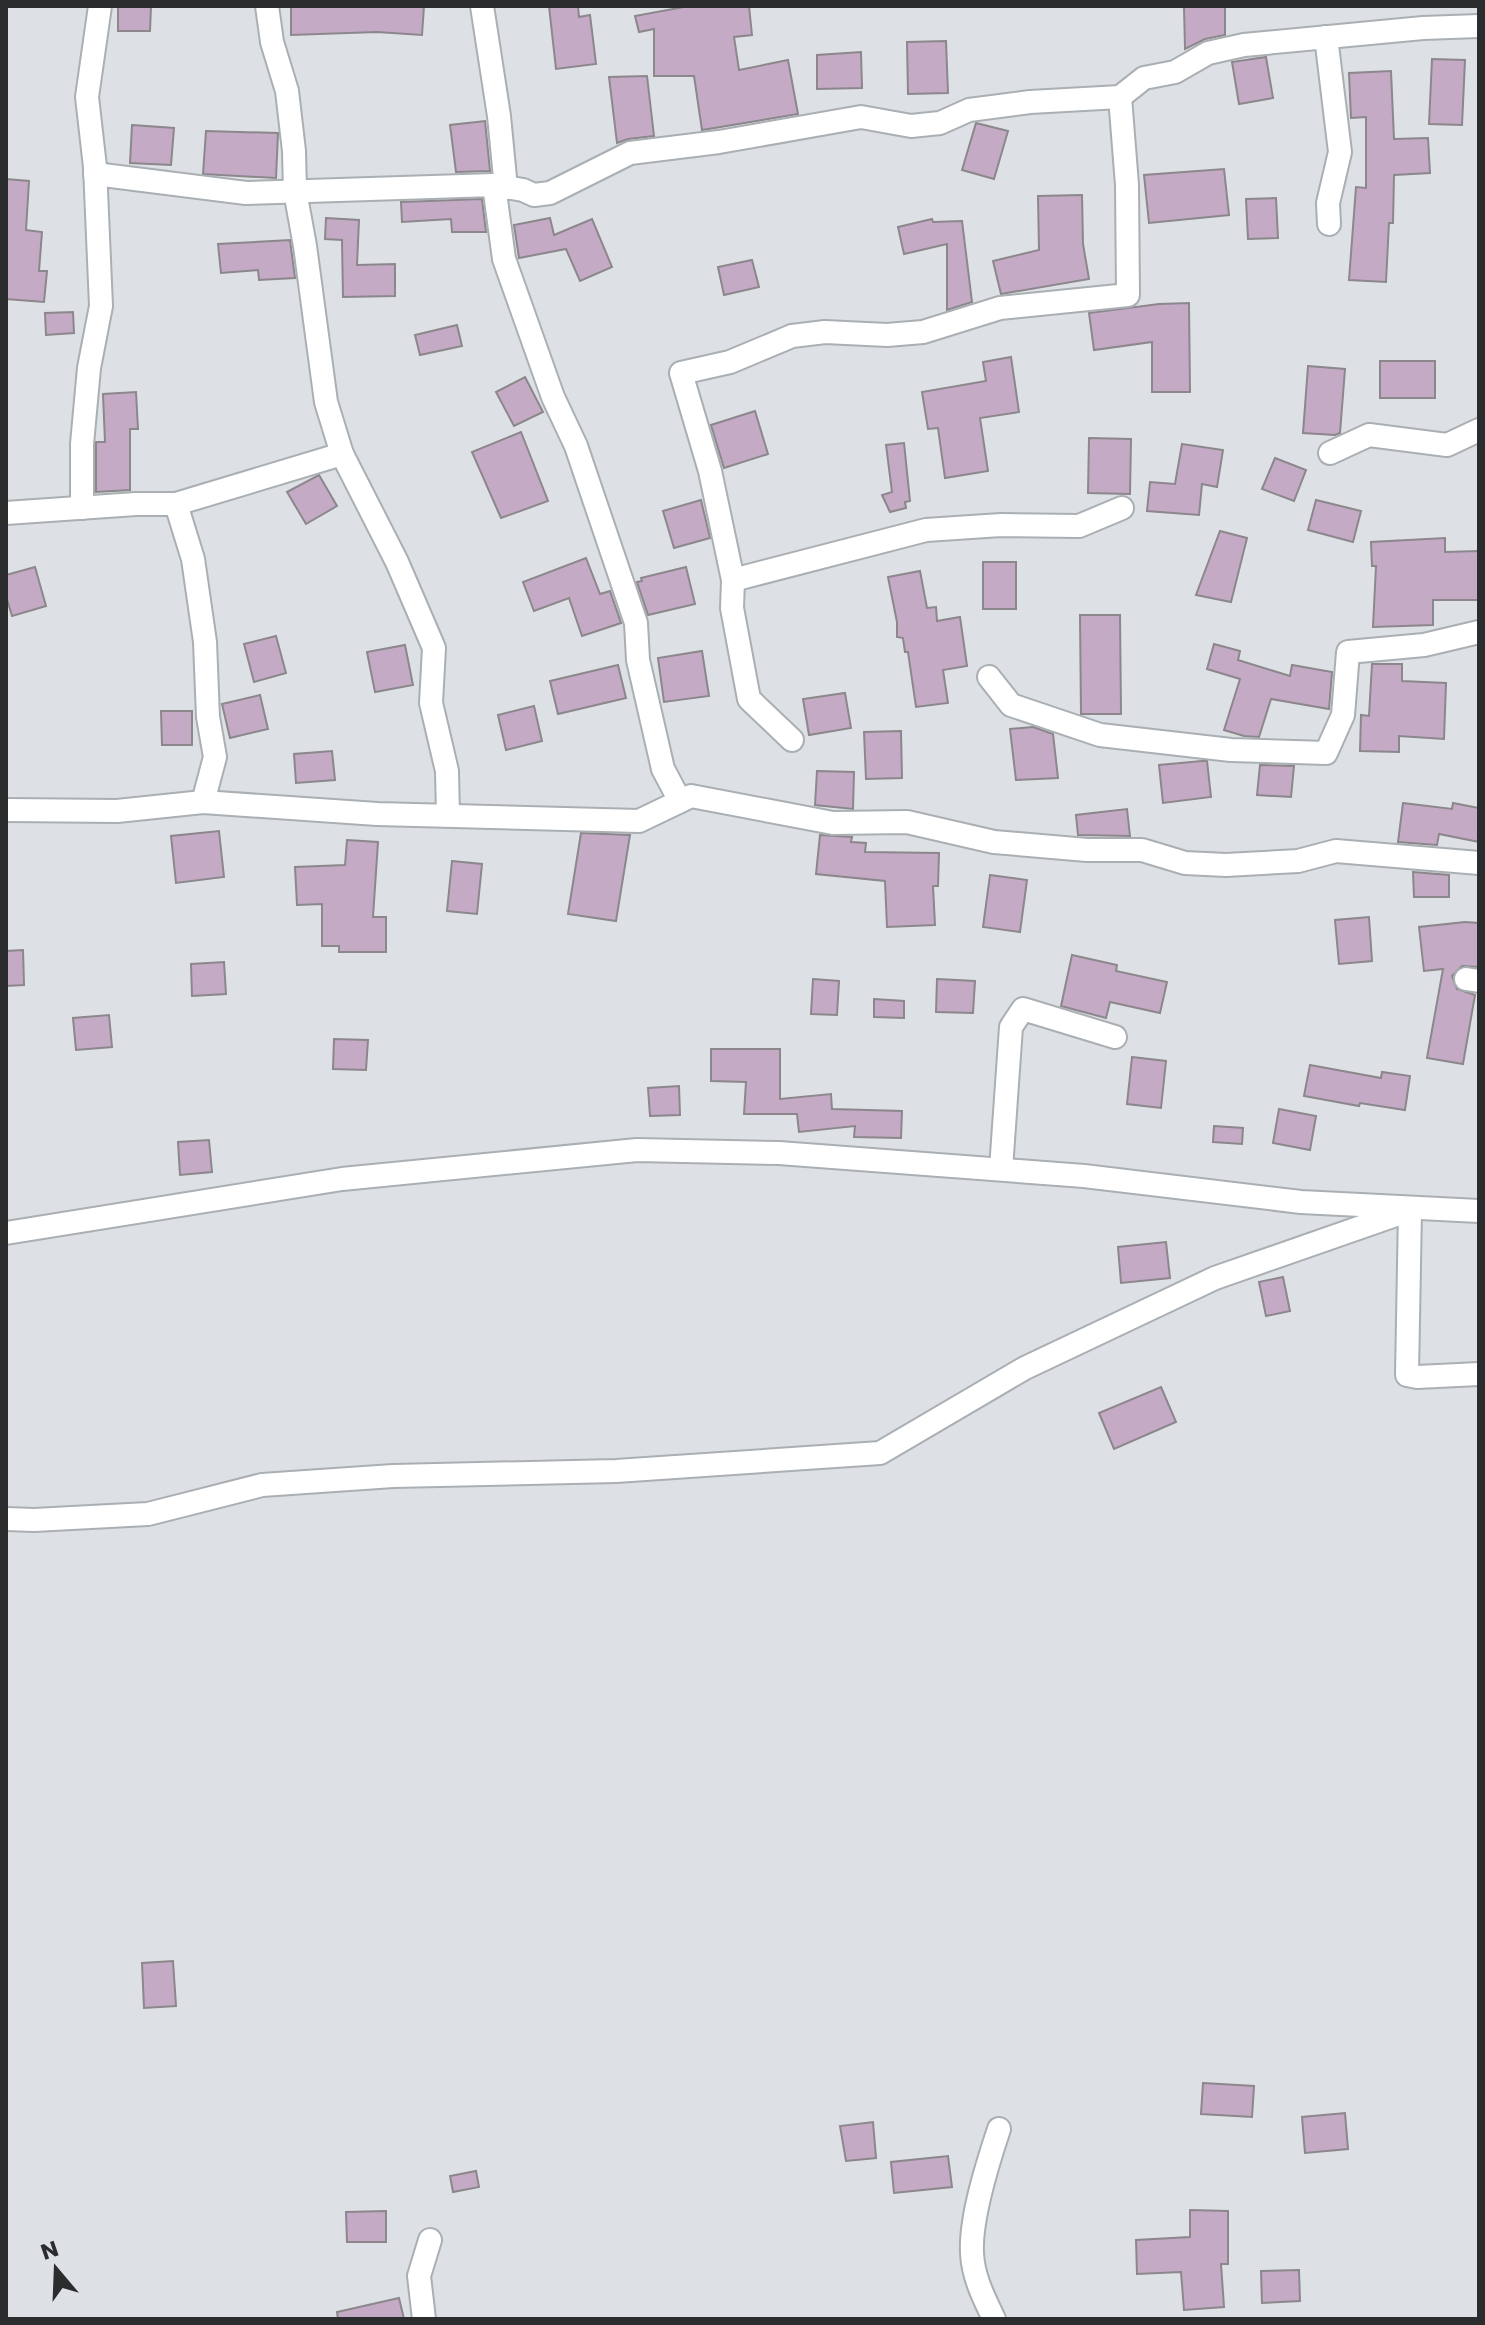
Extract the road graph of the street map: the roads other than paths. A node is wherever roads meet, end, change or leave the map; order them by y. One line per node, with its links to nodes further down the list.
1 (100, 6): 7 (street)
2 (267, 6): 9 (street)
3 (482, 6): 8 (street)
4 (1479, 26): 5 (street)
5 (1326, 37): 6 (street); 10 (street)
6 (1120, 97): 8 (street); 18 (street)
7 (95, 174): 9 (street); 15 (street)
8 (500, 186): 9 (street); 22 (street)
9 (295, 191): 13 (street)
10 (1329, 224)
11 (1479, 430): 12 (street)
12 (1330, 453)
13 (342, 454): 14 (street); 25 (street)
14 (176, 504): 15 (street); 23 (street)
15 (82, 508): 17 (street)
16 (1122, 508): 18 (street)
17 (6, 513)
18 (733, 580): 21 (street)
19 (1479, 632): 20 (street)
20 (989, 677)
21 (792, 740)
22 (680, 801): 25 (street); 26 (street)
23 (203, 802): 24 (street); 25 (street)
24 (6, 810)
25 (448, 815)
26 (1479, 863)
27 (1115, 1037): 28 (street)
28 (1001, 1169): 29 (street); 31 (street)
29 (1410, 1210): 30 (street); 32 (street); 33 (street)
30 (1479, 1211)
31 (6, 1233)
32 (1479, 1374)
33 (6, 1519)
34 (999, 2129): 37 (street)
35 (430, 2240): 36 (street)
36 (424, 2319)
37 (994, 2319)

